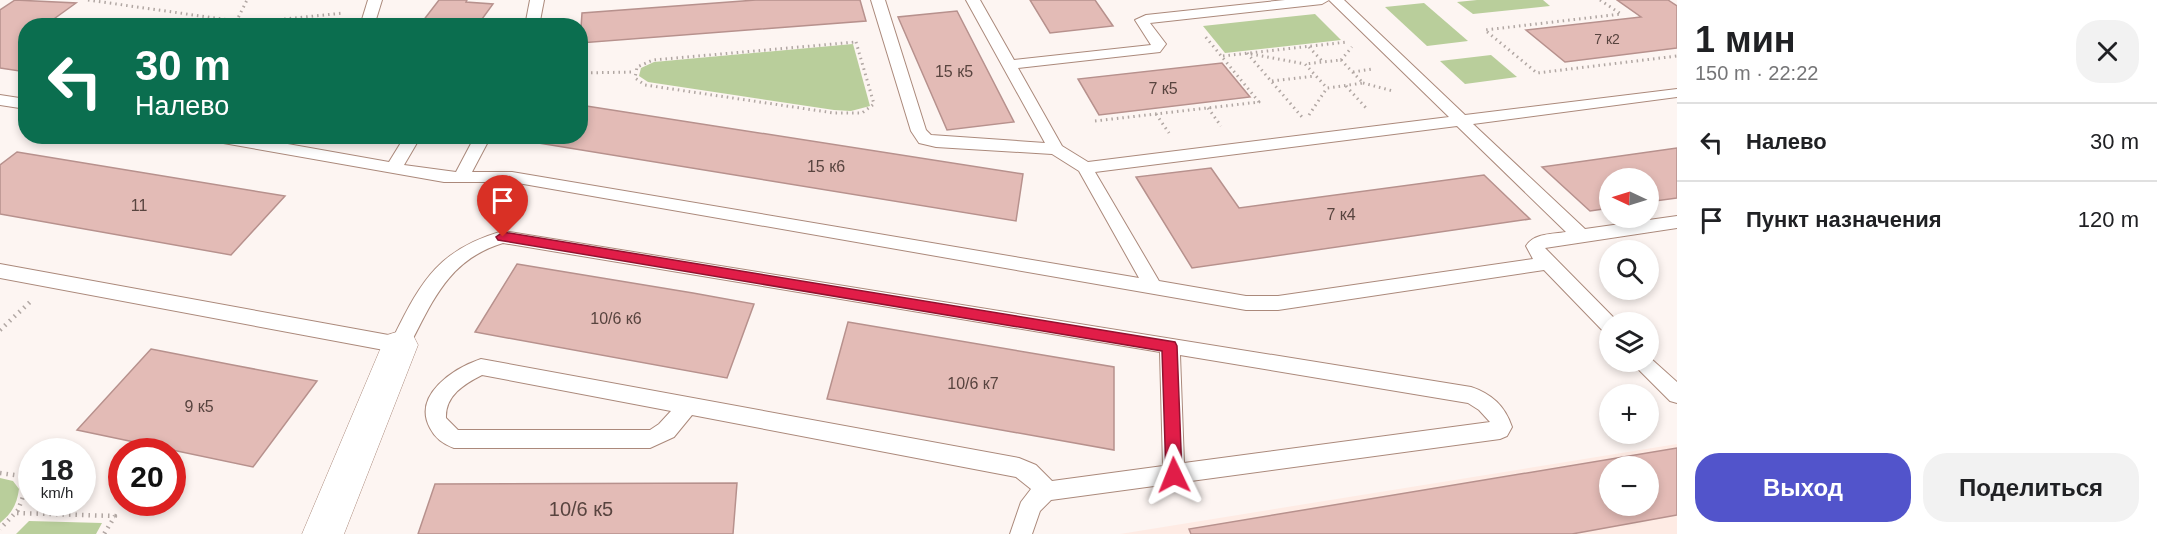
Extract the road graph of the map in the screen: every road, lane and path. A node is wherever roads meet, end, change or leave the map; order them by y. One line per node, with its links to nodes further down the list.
1 (88, 0): 11 (path)
2 (246, 0): 12 (path)
3 (537, 0): 14 (lane)
4 (878, 0): 36 (lane)
5 (973, 0): 22 (lane)
6 (1322, 0): 10 (lane)
7 (1336, 0): 32 (lane)
8 (1600, 0): 18 (path)
9 (373, 5): 13 (path)
10 (1188, 14): 17 (path); 22 (lane)
11 (203, 18)
12 (237, 18)
13 (273, 18)
14 (534, 18)
15 (1308, 46): 16 (path); 19 (path); 20 (path)
16 (1247, 53): 17 (path); 21 (path); 26 (path)
17 (1222, 56): 31 (path)
18 (1677, 56)
19 (1341, 60): 20 (path); 27 (path)
20 (1323, 62): 21 (path)
21 (1305, 64): 25 (path)
22 (1009, 65): 36 (lane)
23 (588, 72): 24 (path)
24 (634, 72): 24 (path)
25 (1316, 76): 26 (path); 27 (path)
26 (1271, 81): 27 (path)
27 (1327, 88)
28 (1677, 93): 32 (lane)
29 (0, 100): 30 (lane)
30 (18, 103)
31 (1095, 121)
32 (1461, 121): 38 (lane); 41 (lane)
33 (258, 144): 37 (lane)
34 (408, 144): 37 (lane)
35 (479, 144): 39 (lane)
36 (1056, 149): 38 (lane)
37 (394, 168): 39 (lane)
38 (1085, 168): 44 (lane)
39 (461, 178): 44 (lane)
40 (1677, 222): 41 (lane)
41 (1581, 236): 42 (lane)
42 (1548, 263): 44 (lane); 46 (lane)
43 (0, 271): 48 (lane)
44 (1154, 287)
45 (38, 295): 47 (path)
46 (1599, 315)
47 (0, 330)
48 (400, 345): 49 (lane); 59 (street)
49 (1170, 346): 54 (lane); 54 (lane)
50 (1654, 372): 51 (lane)
51 (1677, 395)
52 (687, 406): 52 (lane); 55 (lane)
53 (0, 473): 56 (path)
54 (1174, 475): 55 (lane)
55 (1048, 491): 60 (lane)
56 (16, 513): 57 (path); 58 (path)
57 (0, 529)
58 (104, 534)
59 (323, 534)
60 (1021, 534)

